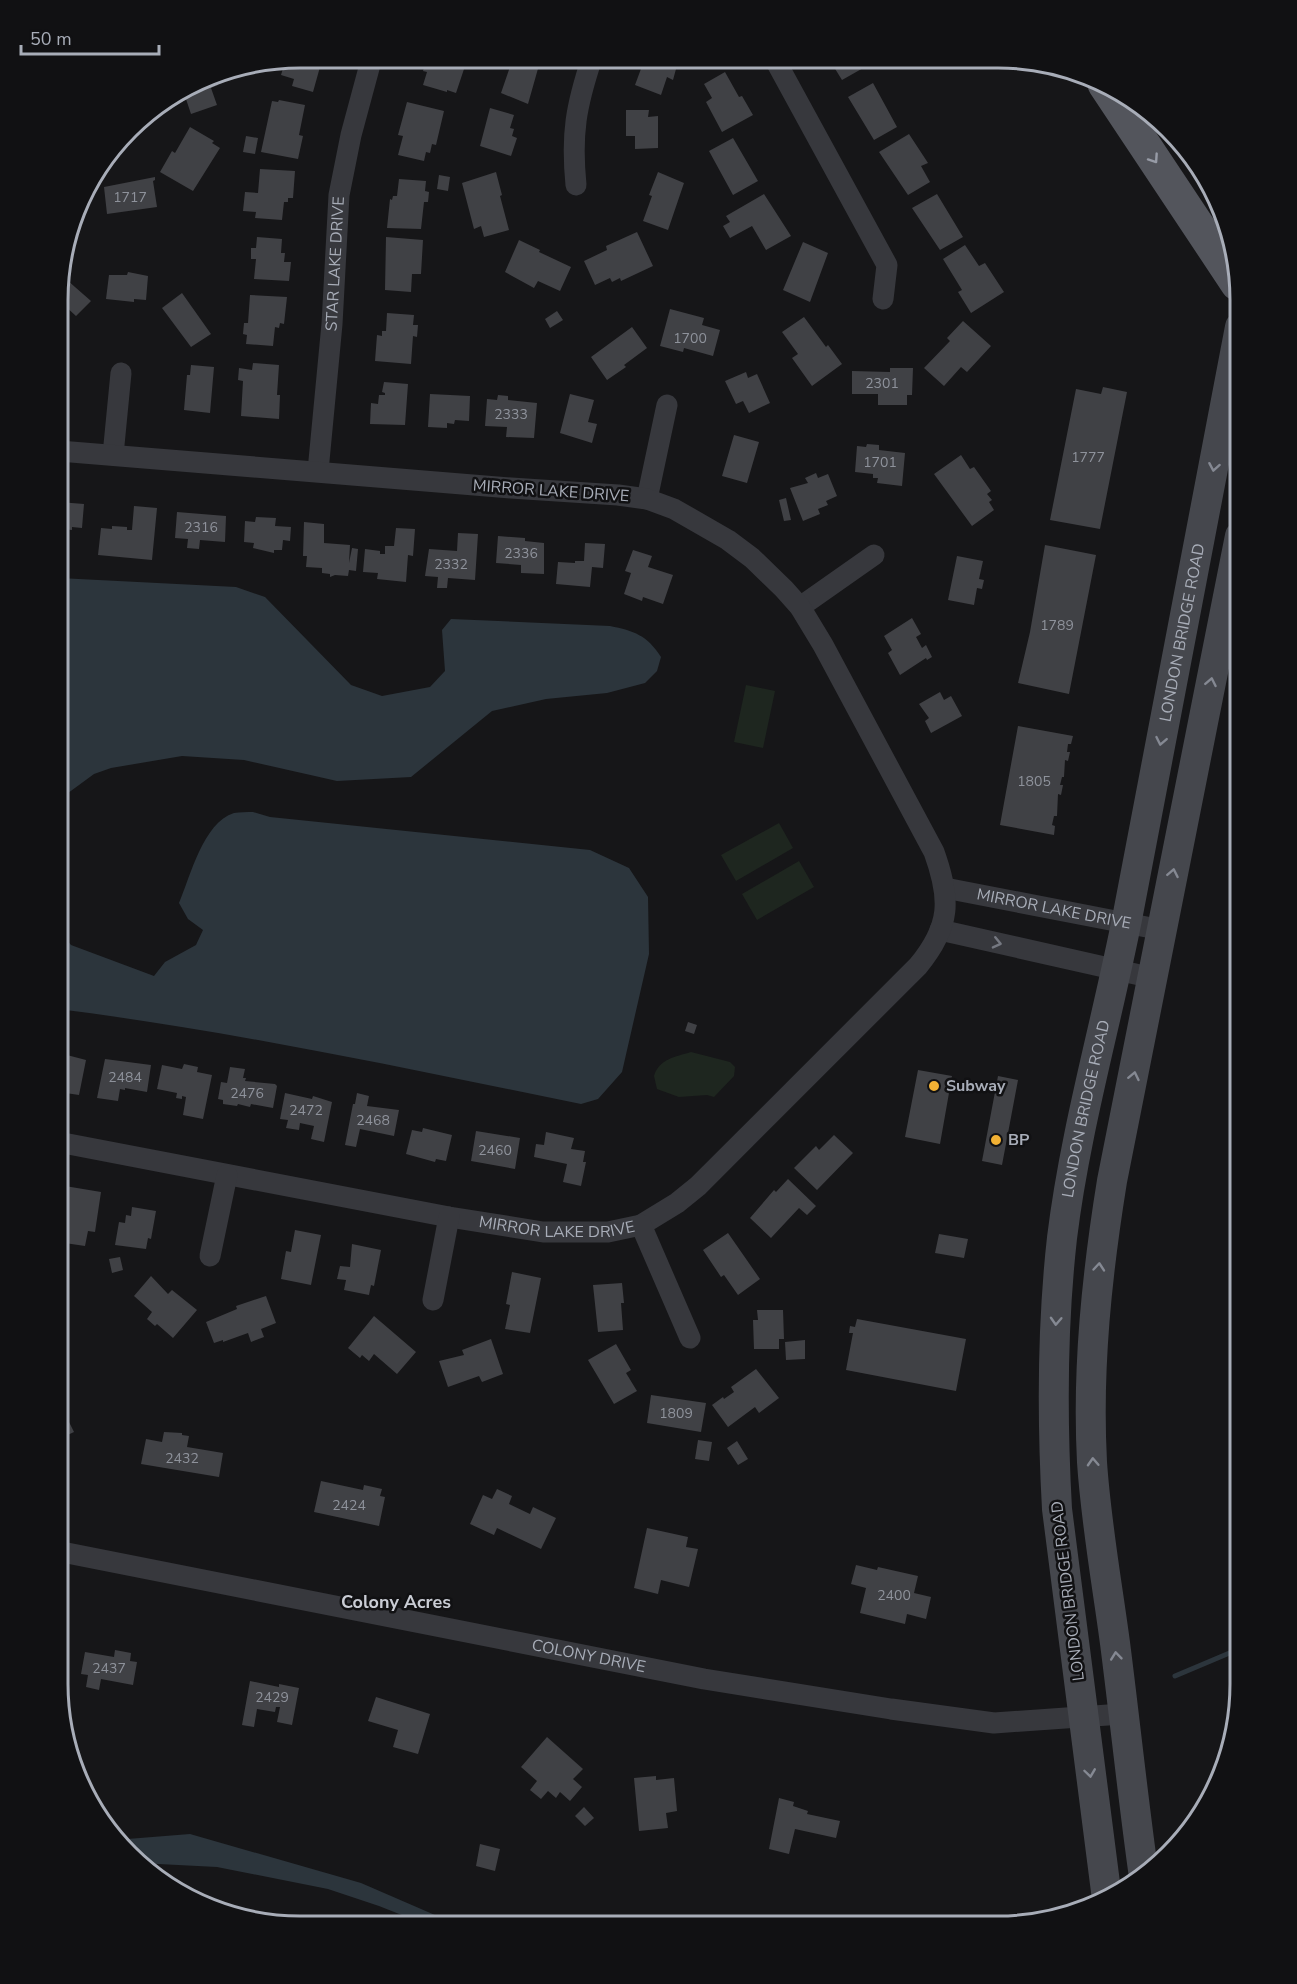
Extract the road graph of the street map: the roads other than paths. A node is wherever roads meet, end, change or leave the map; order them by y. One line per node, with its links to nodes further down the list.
1 (369, 68): 13 (street, STAR LAKE DRIVE)
2 (589, 68): 5 (street)
3 (779, 68): 7 (street)
4 (1115, 100): 6 (main road, one-way to 6)
5 (576, 185)
6 (1228, 271)
7 (883, 299)
8 (121, 373): 12 (street)
9 (1230, 379): 19 (main road, LONDON BRIDGE ROAD, one-way to 19)
10 (667, 405): 14 (street)
11 (67, 452): 12 (street, MIRROR LAKE DRIVE)
12 (113, 455): 13 (street, MIRROR LAKE DRIVE)
13 (318, 471): 14 (street, MIRROR LAKE DRIVE)
14 (647, 499): 17 (street, MIRROR LAKE DRIVE)
15 (874, 555): 17 (street)
16 (1230, 587): 21 (main road, one-way to 16)
17 (800, 607): 18 (street, MIRROR LAKE DRIVE)
18 (945, 888): 19 (street, MIRROR LAKE DRIVE); 20 (street, MIRROR LAKE DRIVE)
19 (1126, 923): 21 (street, MIRROR LAKE DRIVE); 22 (main road, LONDON BRIDGE ROAD)
20 (940, 930): 22 (street, one-way to 22); 27 (street, MIRROR LAKE DRIVE)
21 (1162, 930): 23 (main road)
22 (1116, 970): 23 (street); 33 (main road, LONDON BRIDGE ROAD, one-way to 33)
23 (1153, 978): 32 (main road, one-way to 23)
24 (67, 1144): 25 (street, MIRROR LAKE DRIVE)
25 (227, 1175): 26 (street, MIRROR LAKE DRIVE); 28 (street)
26 (449, 1217): 27 (street, MIRROR LAKE DRIVE); 29 (street)
27 (641, 1225): 30 (street)
28 (210, 1256)
29 (433, 1300)
30 (690, 1338)
31 (67, 1553): 33 (street, COLONY DRIVE)
32 (1122, 1714): 33 (street, COLONY DRIVE); 34 (main road)
33 (1082, 1716): 35 (main road, LONDON BRIDGE ROAD, one-way to 35)
34 (1142, 1865)
35 (1106, 1889)

